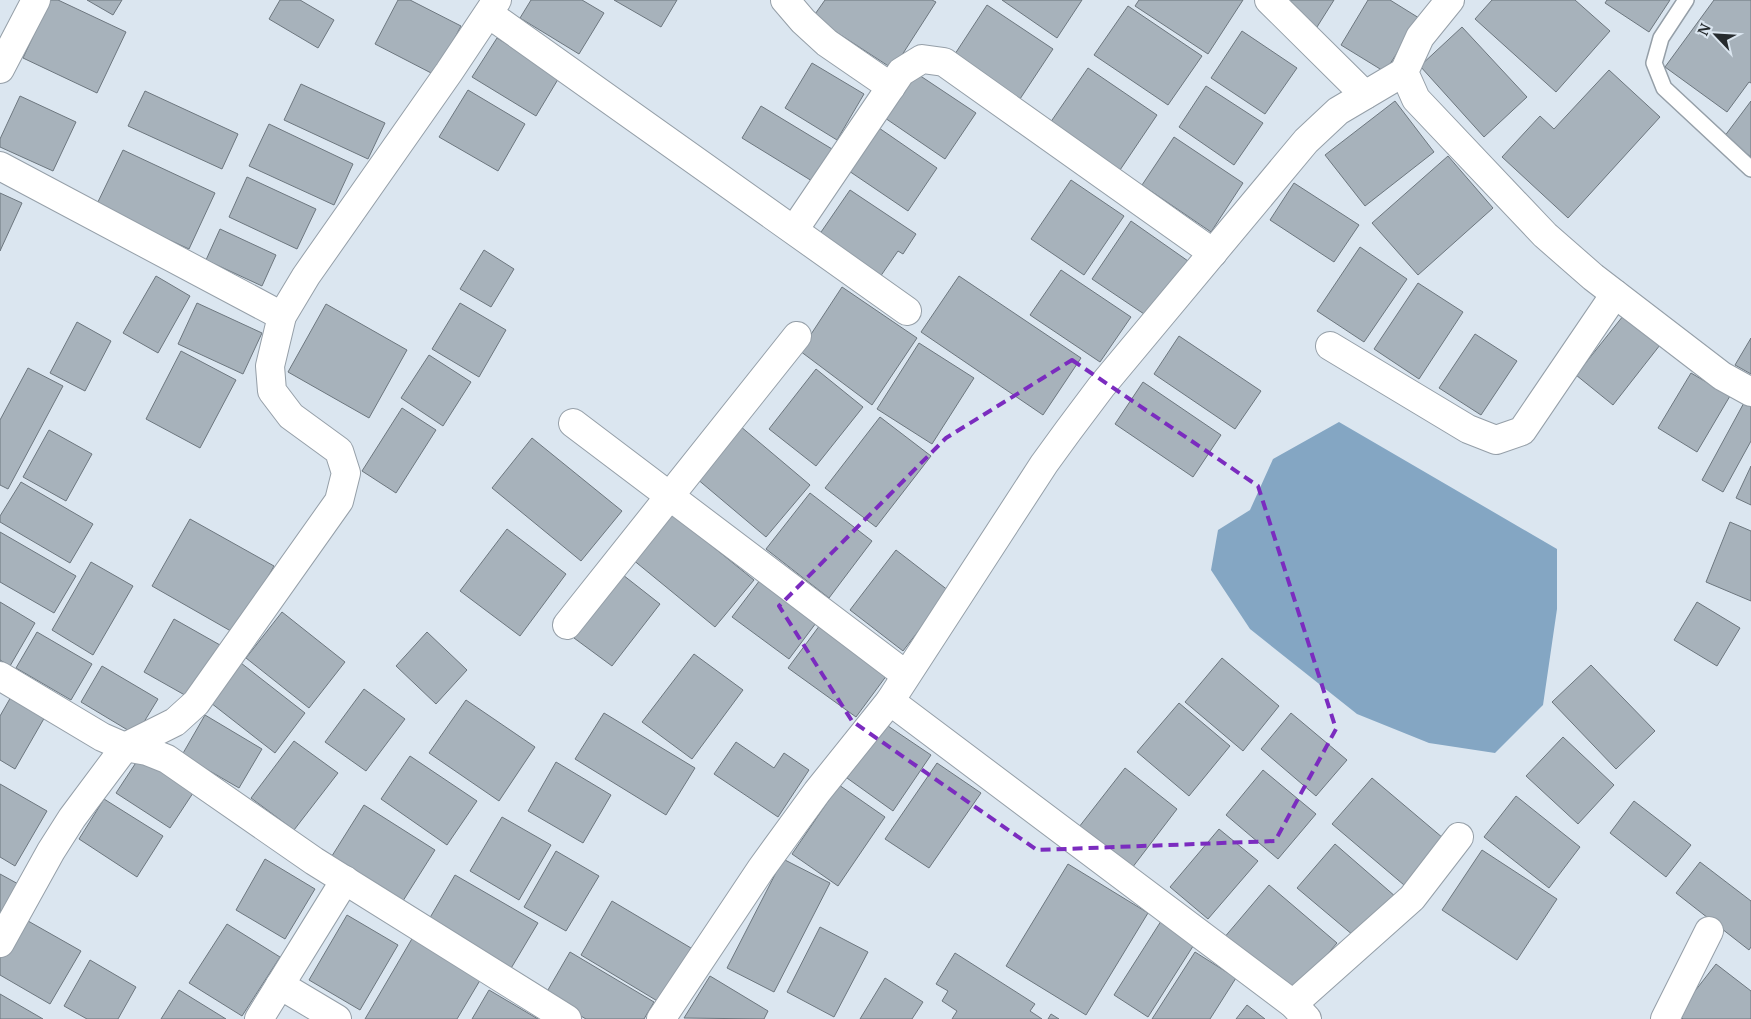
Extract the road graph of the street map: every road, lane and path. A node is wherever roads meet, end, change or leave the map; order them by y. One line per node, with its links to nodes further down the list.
1 (36, 0): 7 (street)
2 (785, 0): 9 (street)
3 (1268, 0): 10 (street)
4 (1450, 0): 8 (street)
5 (1686, 0): 12 (lane)
6 (493, 7): 13 (street); 17 (street)
7 (0, 69)
8 (1404, 72): 10 (street); 15 (street)
9 (891, 87): 13 (street); 14 (street)
10 (1365, 94): 14 (street)
11 (0, 166): 17 (street)
12 (1751, 169)
13 (794, 230): 16 (street)
14 (1213, 253): 24 (street)
15 (1615, 294): 19 (street); 20 (street)
16 (907, 311)
17 (282, 316): 27 (street)
18 (797, 336): 22 (street)
19 (1330, 346)
20 (1751, 392)
21 (573, 423): 22 (street)
22 (670, 496): 23 (street); 24 (street)
23 (567, 625)
24 (906, 675): 26 (street)
25 (0, 676): 27 (street)
26 (890, 701): 33 (street); 37 (street)
27 (125, 747): 29 (street); 31 (street)
28 (1459, 837): 33 (street)
29 (345, 880): 32 (street); 36 (street)
30 (1709, 931): 38 (street)
31 (0, 943)
32 (280, 985): 34 (street); 35 (street)
33 (1300, 1011)
34 (259, 1019)
35 (337, 1019)
36 (567, 1019)
37 (662, 1019)
38 (1666, 1019)

